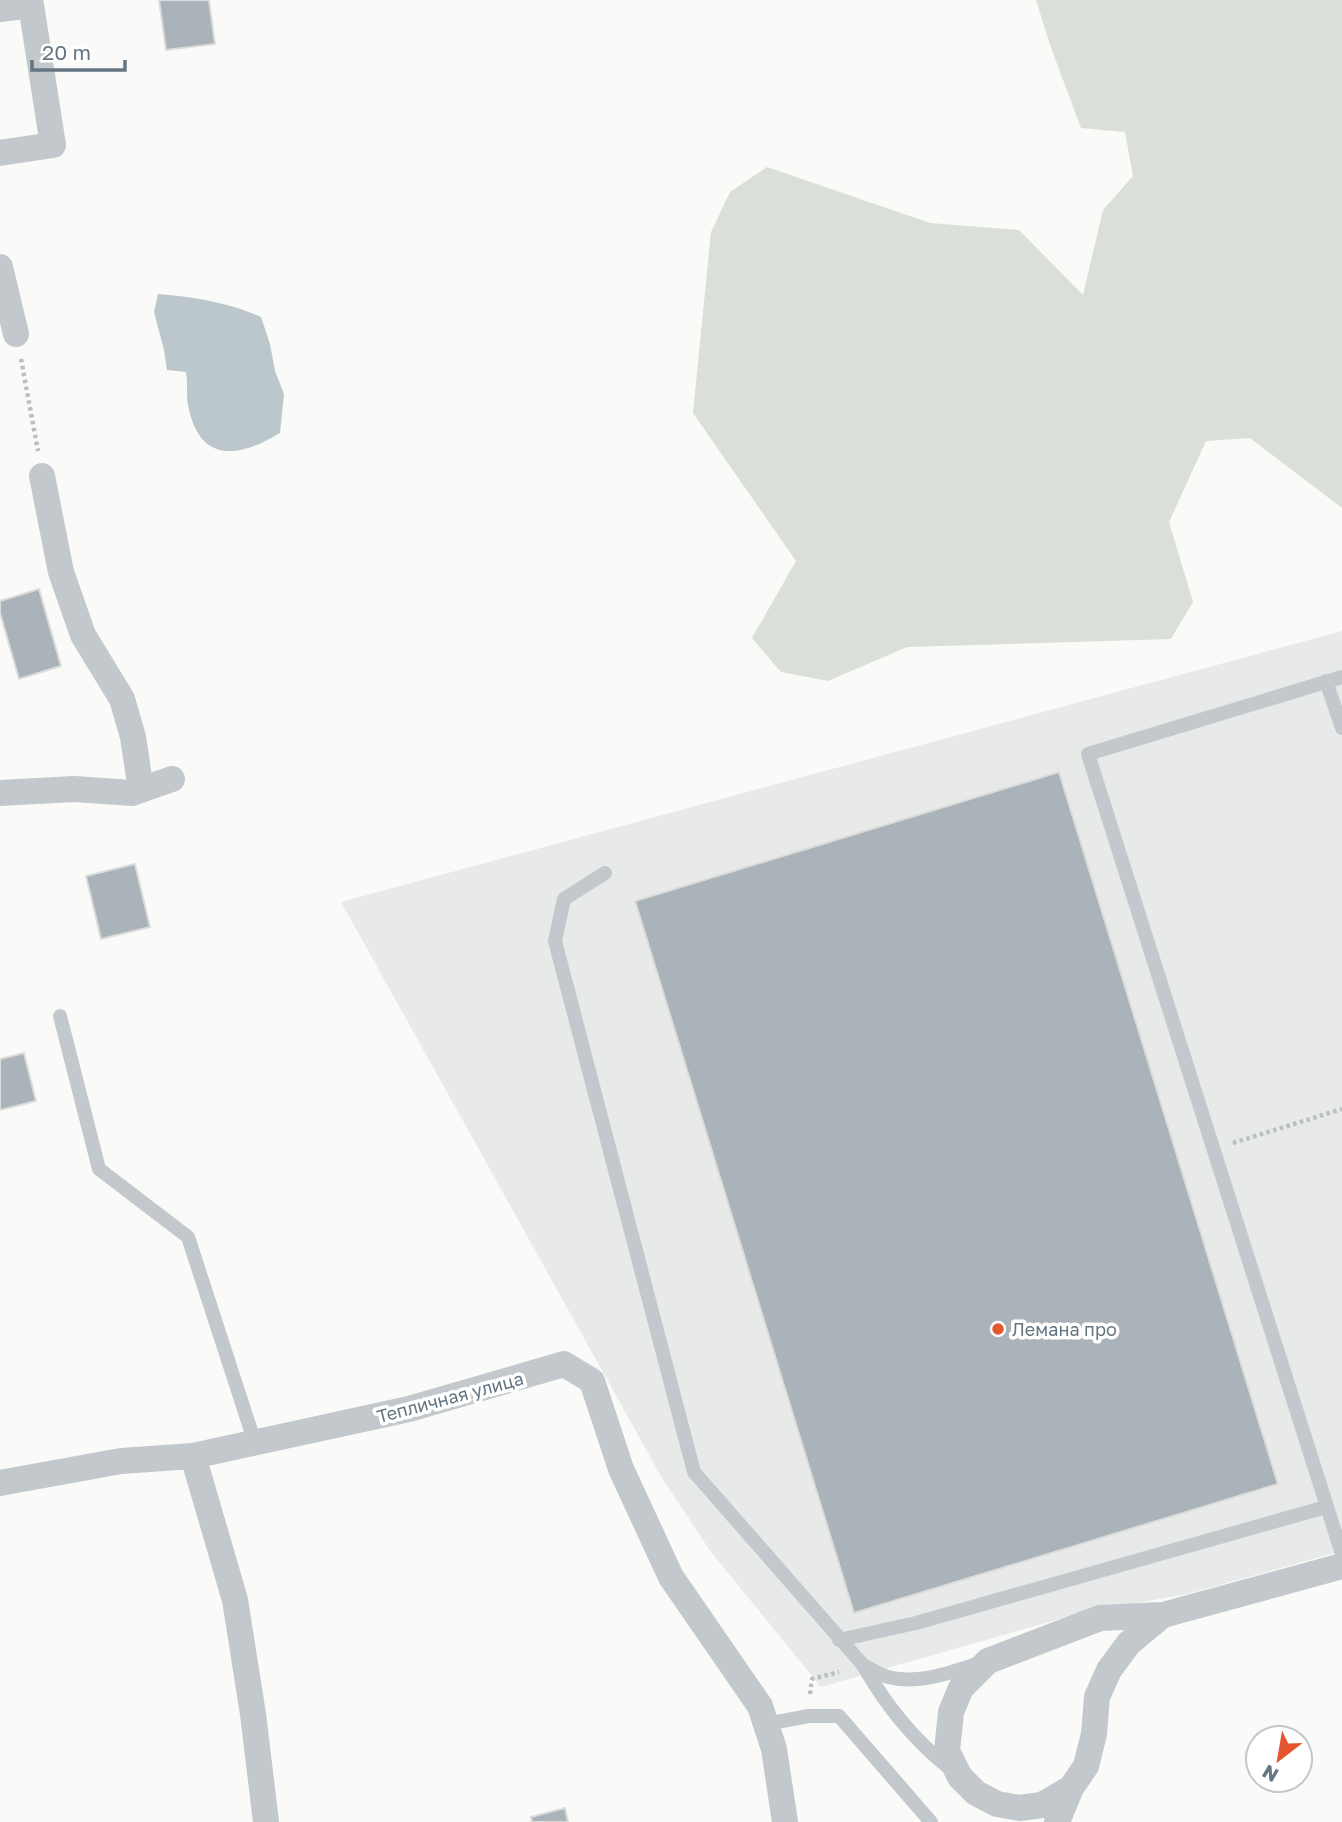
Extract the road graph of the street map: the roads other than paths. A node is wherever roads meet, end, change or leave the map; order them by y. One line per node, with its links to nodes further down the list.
1 (0, 9): 2 (street)
2 (0, 153)
3 (0, 267): 4 (street)
4 (16, 334)
5 (43, 476): 10 (street)
6 (1342, 677): 7 (lane)
7 (1326, 681): 8 (lane); 17 (lane)
8 (1342, 728)
9 (172, 779): 10 (street)
10 (141, 790): 11 (street)
11 (0, 793)
12 (606, 873): 21 (lane)
13 (60, 1016): 14 (lane)
14 (255, 1443): 15 (street, Тепличная улица); 24 (street, Тепличная улица)
15 (193, 1456): 16 (street, Тепличная улица); 27 (street)
16 (0, 1483)
17 (1326, 1507): 18 (lane); 21 (lane)
18 (1342, 1554)
19 (1342, 1566): 20 (street)
20 (1163, 1615): 22 (street); 26 (street)
21 (839, 1640): 23 (lane)
22 (988, 1661): 23 (lane); 25 (street)
23 (863, 1665): 25 (lane)
24 (766, 1724): 28 (street, Тепличная улица); 29 (lane)
25 (960, 1777): 26 (street)
26 (1071, 1788): 30 (street)
27 (265, 1822)
28 (785, 1822)
29 (931, 1822)
30 (1057, 1822)

